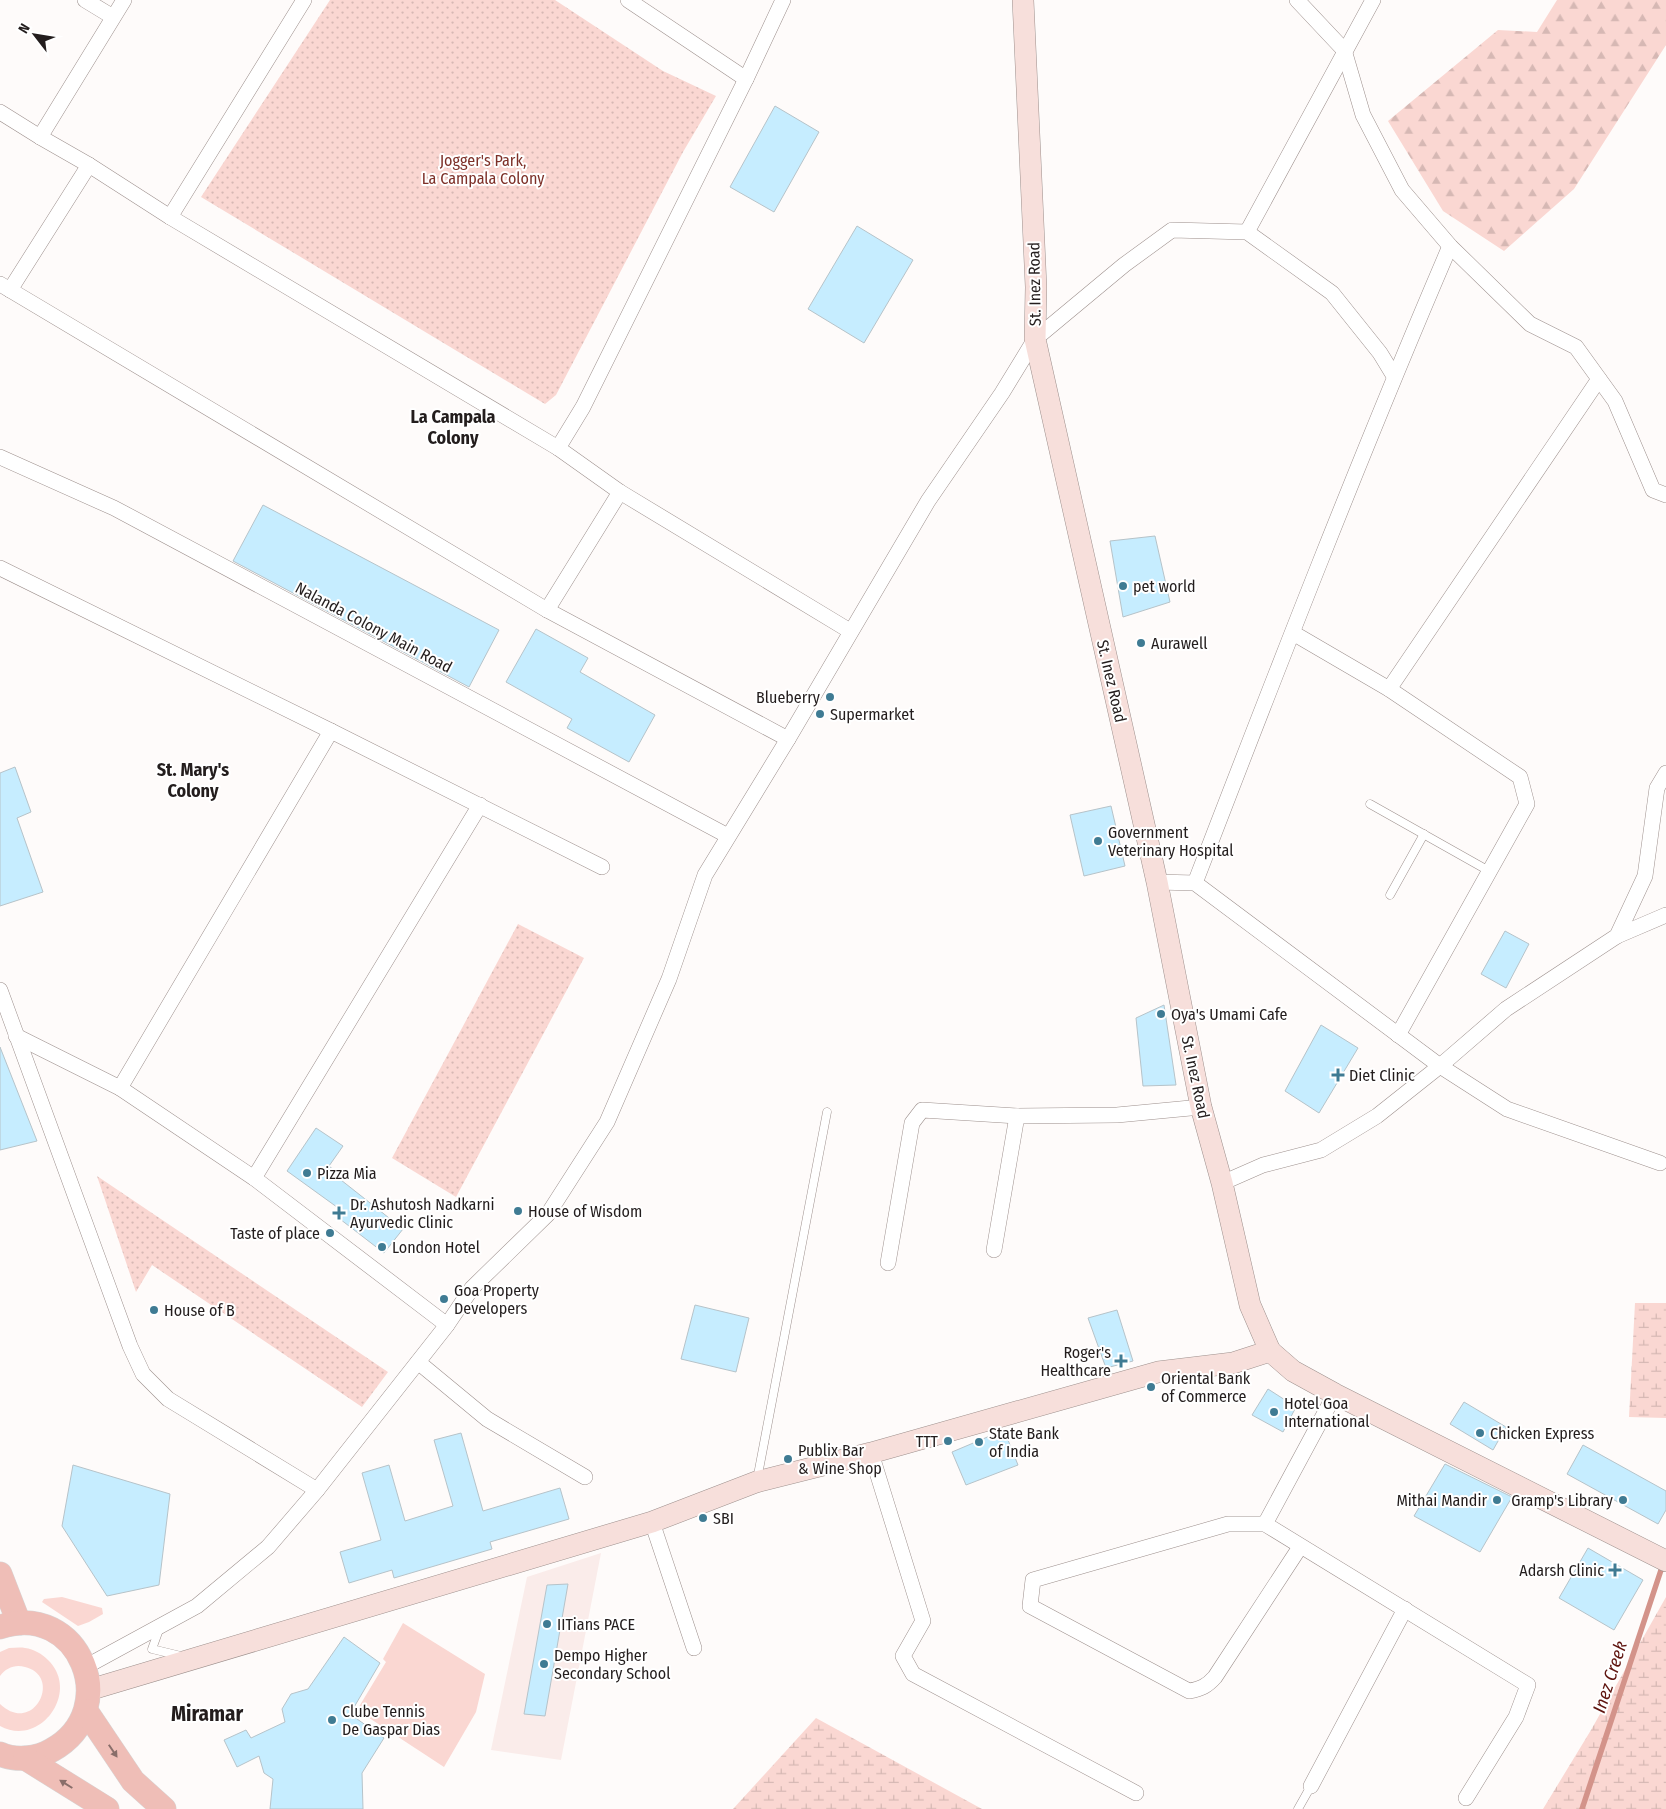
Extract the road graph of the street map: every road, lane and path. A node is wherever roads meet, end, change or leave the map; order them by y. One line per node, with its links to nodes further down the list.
1 (85, 0): 9 (street)
2 (124, 0): 9 (street)
3 (304, 0): 15 (street)
4 (628, 0): 11 (street)
5 (783, 0): 11 (street)
6 (1023, 0): 19 (main road, St. Inez Road)
7 (1297, 0): 10 (street)
8 (1373, 0): 10 (street)
9 (112, 17): 13 (street)
10 (1344, 50): 16 (street); 17 (street)
11 (746, 80): 22 (street)
12 (0, 112): 13 (street)
13 (40, 137): 14 (street)
14 (89, 165): 15 (street); 18 (street)
15 (170, 217): 22 (street)
16 (1247, 232): 19 (street); 20 (street)
17 (1450, 246): 20 (street); 21 (street)
18 (5, 287): 27 (street)
19 (1035, 339): 28 (street); 40 (main road, St. Inez Road)
20 (1394, 376): 29 (street)
21 (1599, 378): 25 (street); 30 (street)
22 (558, 448): 24 (street)
23 (0, 457): 37 (street, Nalanda Colony Main Road)
24 (620, 492): 27 (street); 28 (street)
25 (1666, 495)
26 (0, 568): 31 (street)
27 (547, 610): 32 (street)
28 (850, 630): 32 (street)
29 (1293, 632): 30 (street); 41 (street)
30 (1389, 688): 39 (street)
31 (331, 731): 35 (street); 49 (street)
32 (788, 739): 37 (street)
33 (1666, 773): 44 (street)
34 (1370, 804): 36 (lane)
35 (480, 805): 38 (street); 54 (street)
36 (1424, 834): 39 (lane); 42 (lane)
37 (728, 836): 58 (street)
38 (602, 867)
39 (1489, 871): 46 (street)
40 (1157, 882): 41 (street); 50 (main road, St. Inez Road)
41 (1195, 883): 46 (street)
42 (1390, 895)
43 (1666, 914): 44 (street)
44 (1617, 936): 48 (street)
45 (0, 990): 47 (street)
46 (1398, 1035): 48 (street)
47 (16, 1036): 49 (street); 65 (street)
48 (1440, 1066): 53 (street); 55 (street)
49 (120, 1088): 54 (street)
50 (1201, 1107): 52 (street); 55 (main road, St. Inez Road)
51 (827, 1112): 64 (lane)
52 (1017, 1116): 56 (street); 57 (street)
53 (1660, 1164)
54 (254, 1178): 58 (street)
55 (1222, 1183): 59 (main road, St. Inez Road)
56 (994, 1250)
57 (888, 1263)
58 (447, 1325): 60 (street)
59 (1270, 1351): 61 (main road); 62 (main road)
60 (418, 1362): 63 (street); 65 (street)
61 (1335, 1394): 67 (street); 69 (main road)
62 (871, 1453): 64 (main road); 80 (street)
63 (585, 1477)
64 (756, 1482): 66 (main road)
65 (317, 1490): 73 (street)
66 (652, 1522): 74 (street); 75 (main road)
67 (1265, 1524): 68 (street); 68 (street)
68 (1300, 1547): 71 (street)
69 (1666, 1561)
70 (0, 1574): 72 (main road)
71 (1405, 1609): 79 (street); 81 (street)
72 (9, 1625): 76 (main road)
73 (160, 1626): 75 (lane); 76 (street)
74 (694, 1648)
75 (195, 1659): 76 (main road)
76 (87, 1690): 78 (main road); 83 (main road, one-way to 83)
77 (0, 1754): 78 (main road)
78 (25, 1758): 82 (main road, one-way to 78)
79 (1311, 1786): 84 (lane)
80 (1136, 1793)
81 (1466, 1798)
82 (107, 1809)
83 (164, 1809)
84 (1298, 1809)

